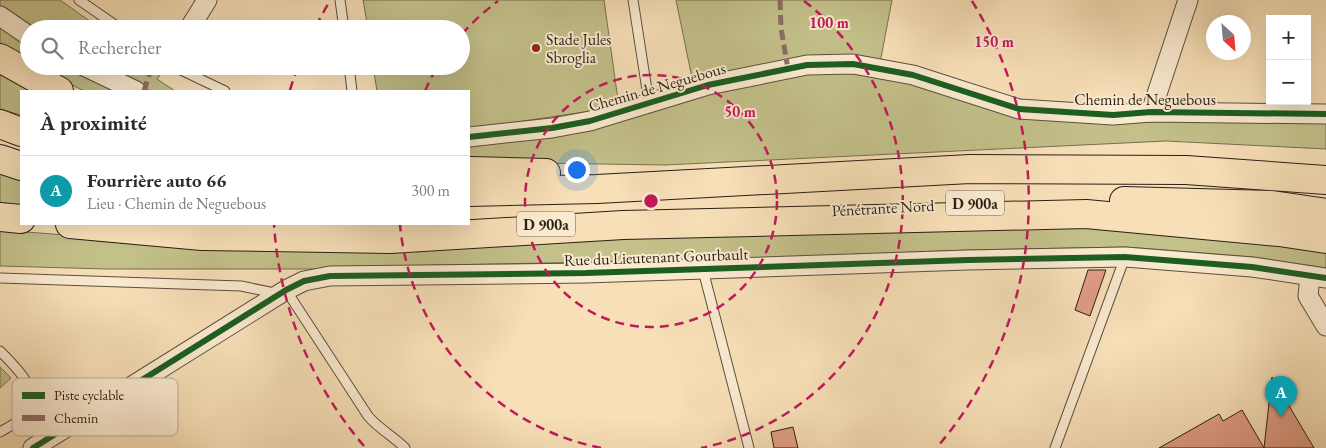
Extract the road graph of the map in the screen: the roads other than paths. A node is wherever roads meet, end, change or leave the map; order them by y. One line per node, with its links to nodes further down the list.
1 (79, 0): 7 (lane)
2 (207, 0): 8 (street)
3 (340, 0): 9 (lane)
4 (634, 0): 21 (lane)
5 (1188, 0): 22 (street)
6 (0, 16): 10 (street)
7 (108, 20)
8 (195, 20)
9 (343, 20)
10 (20, 30)
11 (0, 58): 12 (highway)
12 (20, 69)
13 (30, 75): 17 (highway)
14 (103, 75): 18 (street)
15 (191, 75): 19 (lane)
16 (350, 75): 20 (lane)
17 (56, 90)
18 (134, 90)
19 (223, 90)
20 (352, 90)
21 (649, 103): 22 (street, Chemin de Neguebous); 26 (street, Chemin de Neguebous)
22 (1151, 112): 23 (street, Chemin de Neguebous)
23 (1326, 114)
24 (0, 124): 25 (highway)
25 (20, 132)
26 (470, 137)
27 (0, 158): 29 (highway)
28 (1326, 162): 30 (highway)
29 (20, 166)
30 (970, 169): 32 (highway, D 900a); 33 (highway, D 900a)
31 (470, 171): 32 (highway)
32 (850, 175): 34 (highway, D 900a)
33 (1326, 180)
34 (470, 192)
35 (1326, 212): 40 (highway, Pénétrante Nord / D 900a)
36 (0, 217): 37 (highway)
37 (20, 219)
38 (470, 223): 40 (highway, Pénétrante Nord / D 900a)
39 (81, 225): 40 (highway)
40 (623, 225): 41 (highway)
41 (1326, 239)
42 (1125, 257): 43 (street, Rue du Lieutenant Gourbault); 44 (street, Rue du Lieutenant Gourbault); 57 (lane)
43 (703, 270): 46 (street, Rue du Lieutenant Gourbault); 56 (lane)
44 (1318, 277): 47 (street)
45 (0, 278): 46 (lane)
46 (282, 292): 50 (street, Rue du Lieutenant Gourbault); 55 (lane)
47 (1326, 326)
48 (0, 351): 49 (lane)
49 (24, 378)
50 (145, 378)
51 (12, 424): 52 (lane)
52 (0, 432)
53 (53, 436): 54 (street, Rue du Lieutenant Gourbault)
54 (34, 448)
55 (405, 448)
56 (749, 448)
57 (1055, 448)

